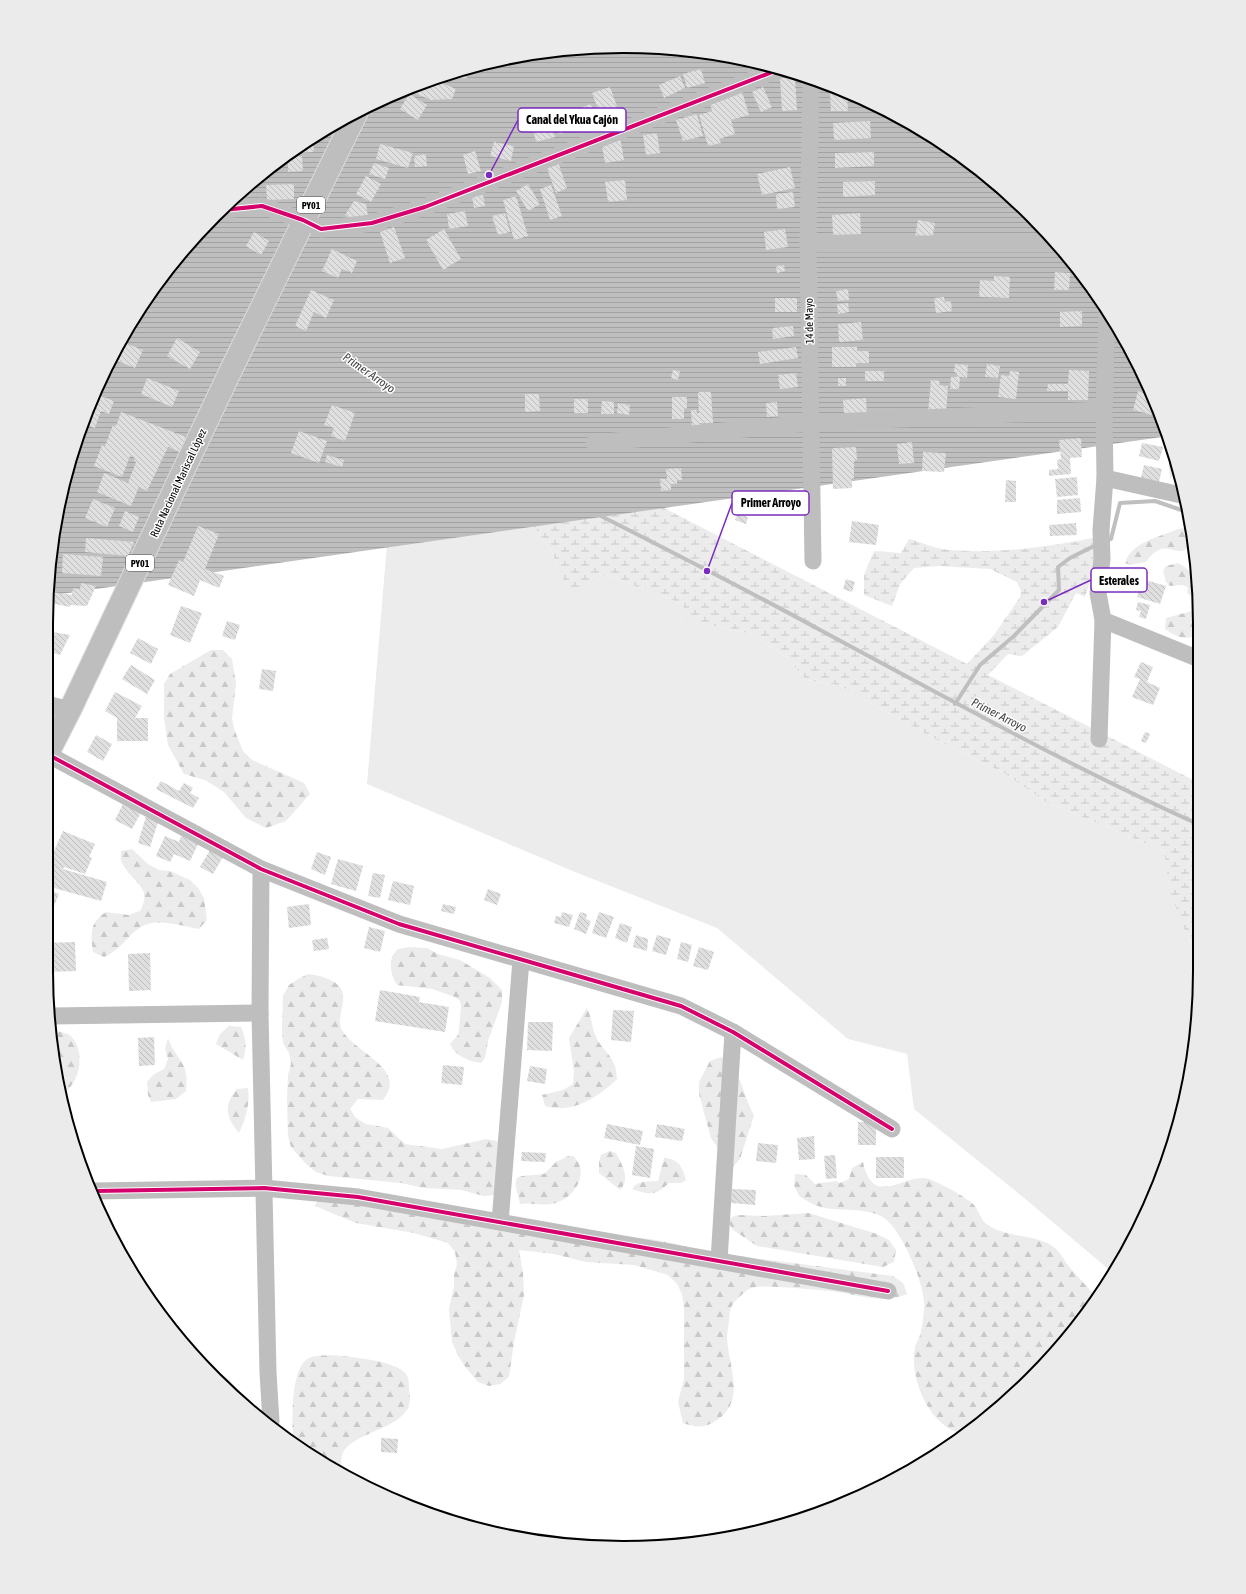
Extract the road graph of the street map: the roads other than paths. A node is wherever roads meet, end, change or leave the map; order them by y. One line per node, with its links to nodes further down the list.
1 (772, 72): 5 (street)
2 (812, 85): 6 (street, 14 de Mayo)
3 (352, 122): 5 (highway, PY01)
4 (231, 209): 5 (street)
5 (303, 220): 18 (highway, Ruta Nacional Mariscal López / PY01)
6 (808, 244): 7 (street); 10 (street, 14 de Mayo)
7 (1049, 244)
8 (1107, 322): 9 (street)
9 (1104, 410): 10 (street); 12 (street)
10 (810, 423): 11 (street); 14 (street, 14 de Mayo)
11 (594, 443)
12 (1105, 478): 13 (street); 15 (street)
13 (1178, 493)
14 (813, 561)
15 (1103, 620): 16 (street); 19 (street)
16 (1193, 657)
17 (53, 706): 18 (street)
18 (70, 710): 20 (highway, Ruta Nacional Mariscal López / PY01)
19 (1099, 740)
20 (53, 743)
21 (53, 758): 22 (street)
22 (261, 868): 23 (street); 24 (street)
23 (521, 960): 26 (street); 30 (street)
24 (260, 1013): 25 (street); 28 (street)
25 (55, 1016)
26 (733, 1032): 27 (street); 31 (street)
27 (892, 1129)
28 (264, 1188): 29 (street); 30 (street); 33 (street)
29 (96, 1190)
30 (500, 1222): 31 (street)
31 (719, 1261): 32 (street)
32 (888, 1291)
33 (271, 1419)

